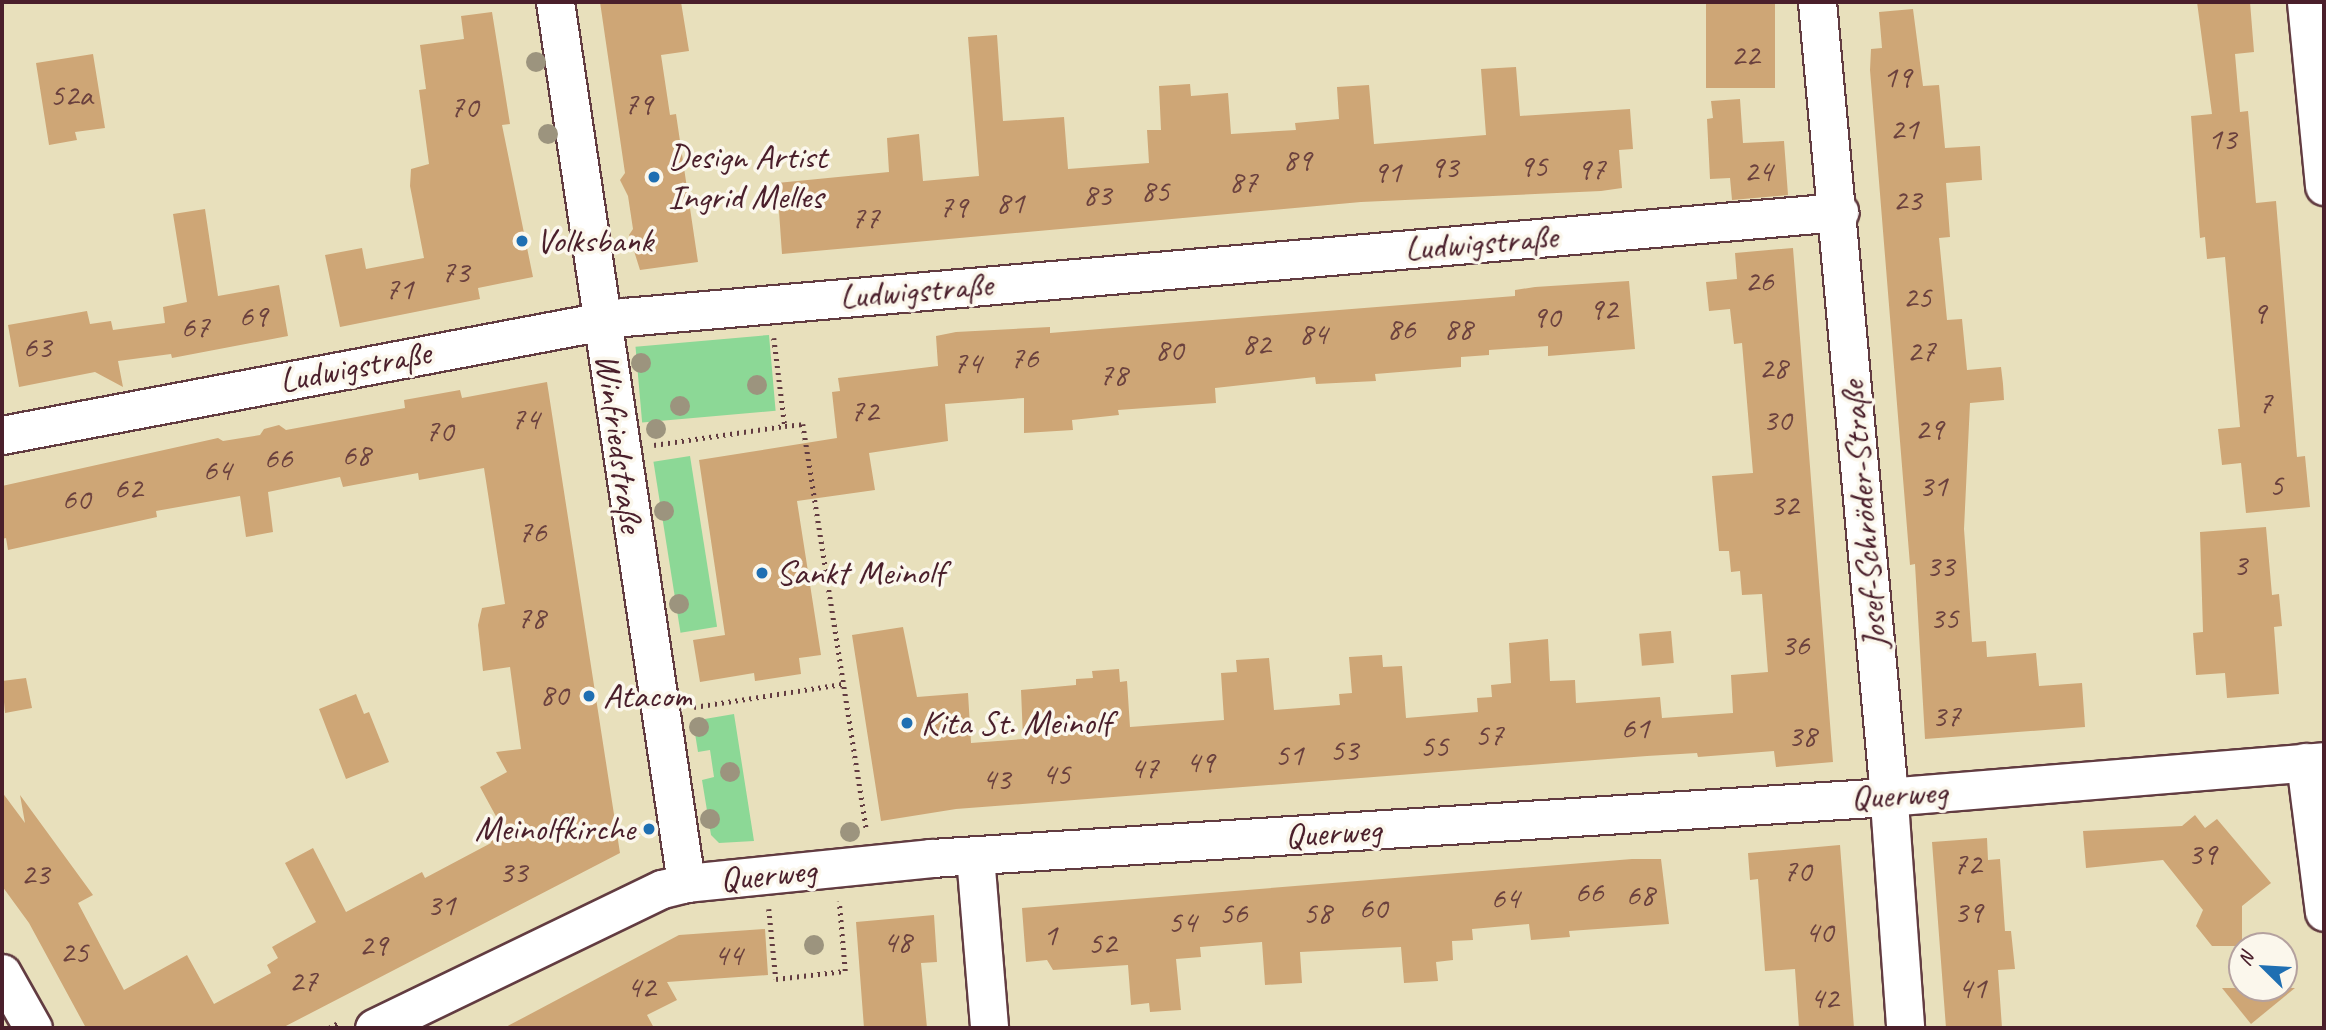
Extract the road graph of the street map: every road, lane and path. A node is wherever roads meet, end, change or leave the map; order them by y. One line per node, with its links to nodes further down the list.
1 (555, 2): 6 (street, Winfriedstraße)
2 (1817, 2): 5 (street, Josef-Schröder-Straße)
3 (2306, 2): 4 (street)
4 (2324, 186)
5 (1839, 212): 6 (street, Ludwigstraße); 14 (street, Josef-Schröder-Straße)
6 (601, 321): 9 (street, Ludwigstraße); 10 (street, Winfriedstraße)
7 (774, 336): 8 (path)
8 (785, 426): 10 (path); 11 (path)
9 (2, 435)
10 (618, 450): 17 (street, Winfriedstraße)
11 (842, 684): 12 (path); 15 (path)
12 (728, 702)
13 (2314, 762): 14 (street, Querweg); 20 (street)
14 (1887, 797): 16 (street, Querweg); 26 (street, Josef-Schröder-Straße)
15 (868, 843)
16 (975, 856): 17 (street, Querweg); 25 (street)
17 (686, 883): 22 (street, Querweg)
18 (838, 889): 19 (path)
19 (769, 906)
20 (2324, 912)
21 (2, 974): 23 (street)
22 (427, 1015): 24 (street, Querweg)
23 (33, 1028)
24 (374, 1028)
25 (989, 1028)
26 (1905, 1028)

